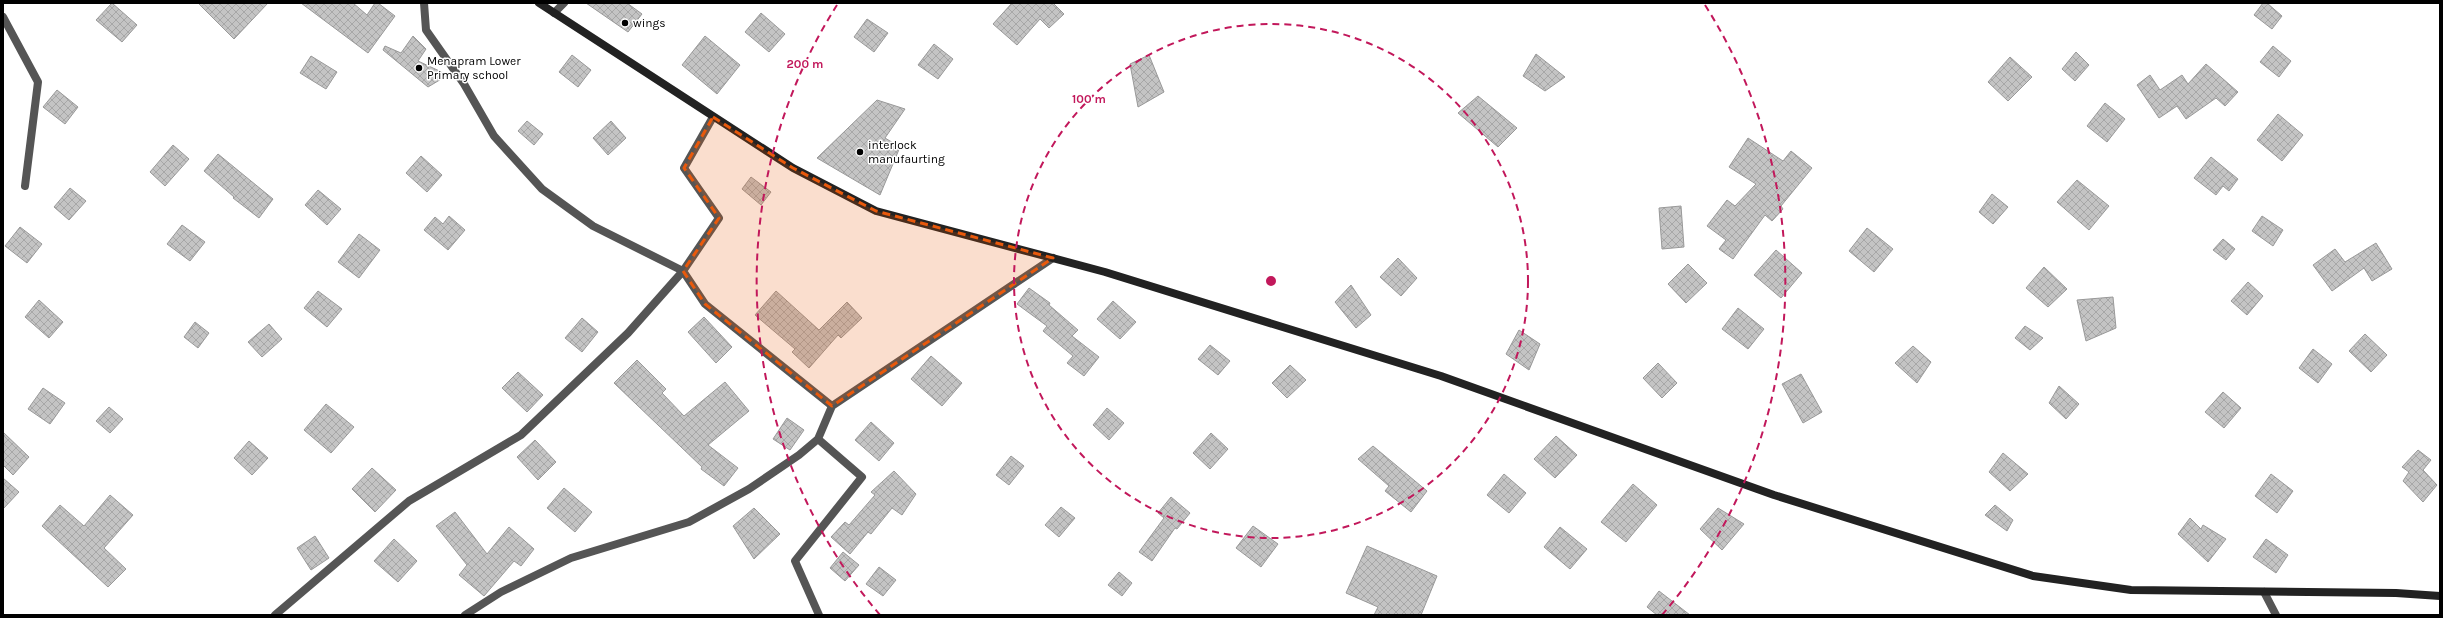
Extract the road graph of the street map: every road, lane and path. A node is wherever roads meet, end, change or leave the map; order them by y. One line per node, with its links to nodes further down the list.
1 (424, 3): 9 (street)
2 (539, 3): 4 (street)
3 (564, 3): 4 (street)
4 (554, 13): 6 (street)
5 (3, 17): 7 (street)
6 (713, 116): 8 (street); 9 (street)
7 (25, 186)
8 (1053, 258): 10 (street); 12 (street)
9 (682, 271): 10 (street); 14 (street)
10 (832, 406): 11 (street)
11 (818, 439): 15 (street); 16 (street)
12 (2264, 592): 13 (street); 17 (street)
13 (2440, 596)
14 (275, 615)
15 (465, 615)
16 (819, 615)
17 (2276, 615)

